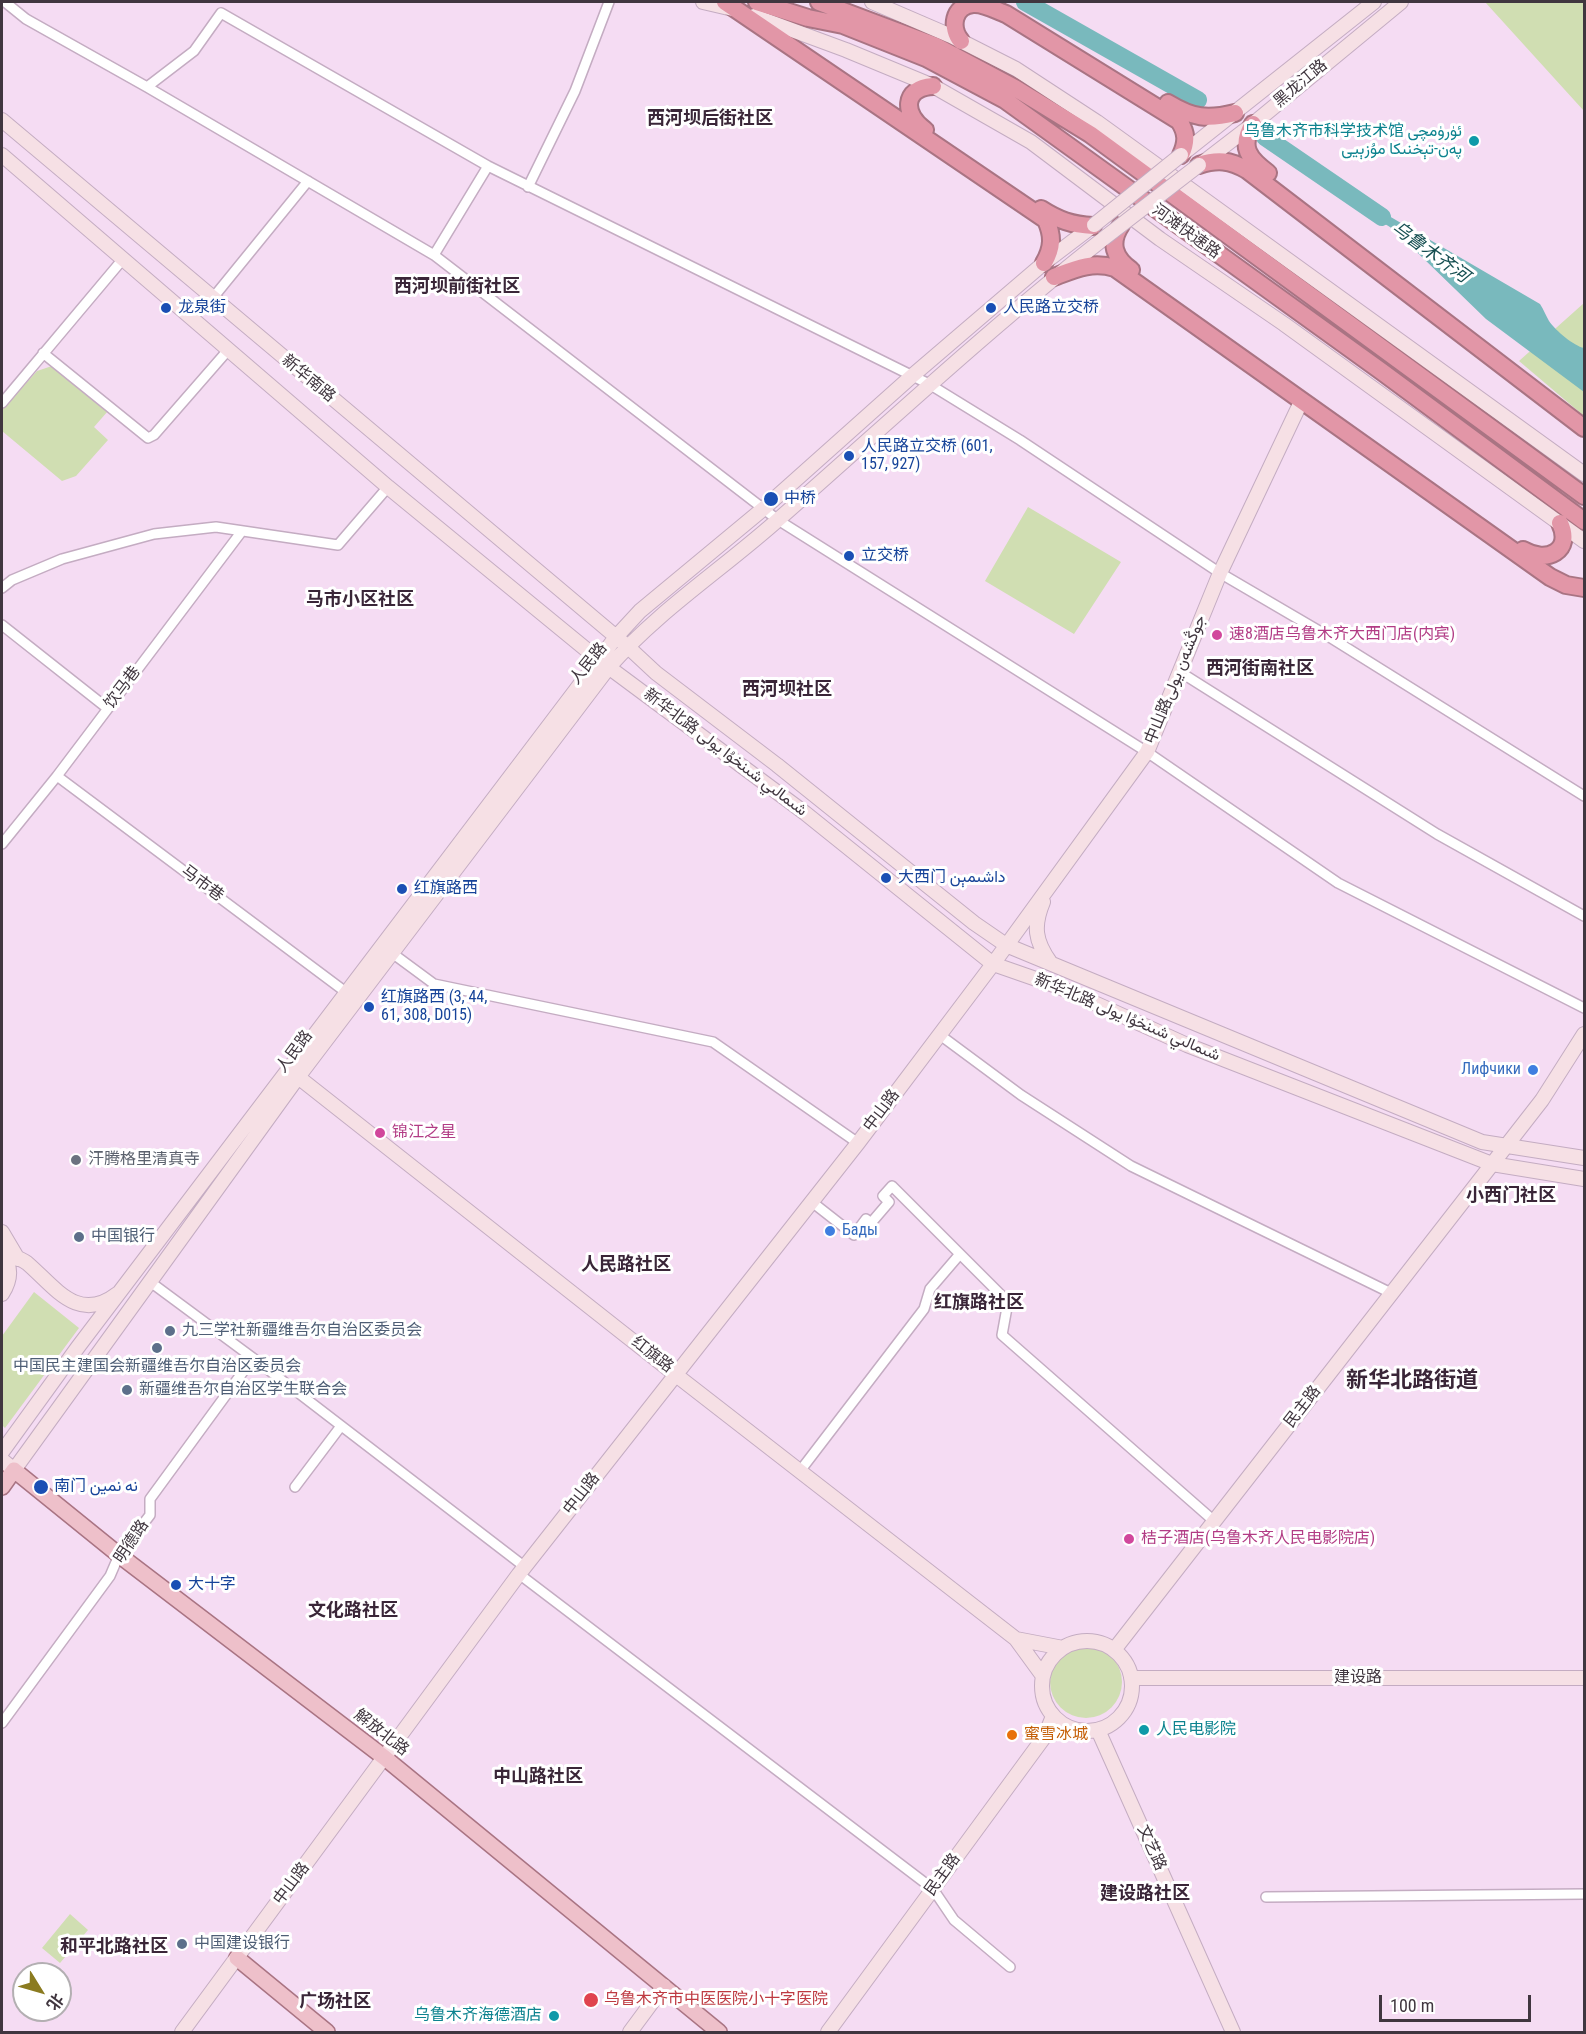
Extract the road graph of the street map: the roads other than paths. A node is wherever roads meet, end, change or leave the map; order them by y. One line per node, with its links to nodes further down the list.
1 (5, 2): 14 (street)
2 (609, 2): 23 (street)
3 (703, 2): 11 (main road)
4 (757, 2): 44 (highway, 河滩快速路)
5 (819, 2): 10 (highway, 河滩快速路)
6 (872, 2): 12 (main road)
7 (998, 2): 15 (highway)
8 (1374, 2): 15 (main road, 黑龙江路)
9 (1401, 2): 17 (main road, 黑龙江路)
10 (832, 5): 41 (highway, 河滩快速路)
11 (731, 6): 13 (main road); 28 (highway)
12 (961, 41): 19 (highway); 39 (main road)
13 (933, 86): 25 (highway); 45 (main road)
14 (147, 87): 21 (street); 22 (street)
15 (1235, 113): 19 (main road, 黑龙江路)
16 (2, 120): 30 (main road, 新华南路)
17 (1253, 124): 20 (main road, 黑龙江路); 37 (highway)
18 (2, 155): 27 (main road, 新华南路)
19 (1181, 155): 25 (main road, 黑龙江路, bridge)
20 (1199, 165): 24 (main road, 黑龙江路, bridge); 38 (highway)
21 (488, 166): 23 (street); 26 (street)
22 (308, 181): 26 (street); 30 (street)
23 (528, 187): 33 (street)
24 (1121, 225): 25 (main road, 黑龙江路, bridge); 45 (highway)
25 (1097, 230): 28 (main road); 29 (main road)
26 (434, 255): 42 (street)
27 (123, 259): 31 (main road, 新华南路); 32 (street)
28 (1044, 263): 33 (main road)
29 (1054, 277): 34 (main road); 50 (highway)
30 (212, 299): 53 (main road, 新华南路)
31 (229, 350): 32 (street); 40 (main road, 新华南路)
32 (44, 353): 35 (street)
33 (912, 375): 34 (street); 42 (main road)
34 (929, 384): 43 (main road); 48 (street)
35 (2, 403)
36 (1300, 404): 48 (main road, 中山路جوڭشەن يولى)
37 (1584, 417)
38 (1584, 428)
39 (1584, 474)
40 (388, 487): 46 (street); 54 (main road, 新华南路)
41 (1584, 496)
42 (763, 509): 43 (street); 53 (main road)
43 (778, 520): 53 (main road); 57 (street)
44 (1584, 521)
45 (1560, 523): 47 (main road)
46 (242, 531): 49 (street); 56 (street, 饮马巷)
47 (1584, 541)
48 (1220, 573): 55 (main road, 中山路جوڭشەن يولى); 59 (street)
49 (2, 588)
50 (1584, 588)
51 (5, 627): 52 (street); 56 (street)
52 (2, 638)
53 (622, 642): 54 (main road, 人民路); 63 (main road, 新华北路 شىمالىي شىنخۇا يولى)
54 (604, 663): 64 (main road, 人民路); 66 (main road, 新华北路 شىمالىي شىنخۇا يولى); 68 (main road, 人民路)
55 (1180, 672): 57 (main road, 中山路جوڭشەن يولى); 62 (street)
56 (107, 708): 58 (street, 饮马巷)
57 (1147, 752): 61 (main road, 中山路جوڭشەن يولى); 70 (street)
58 (57, 776): 60 (street, 饮马巷); 68 (street, 马市巷)
59 (1584, 796)
60 (2, 844)
61 (1049, 886): 63 (main road, 中山路جوڭشەن يولى); 65 (main road)
62 (1584, 916)
63 (1006, 945): 65 (main road, 新华北路 شىمالىي شىنخۇا يولى); 66 (main road, 中山路جوڭشەن يولى)
64 (392, 953): 73 (main road, 人民路); 74 (street)
65 (1052, 963): 75 (main road, 新华北路 شىمالىي شىنخۇا يولى)
66 (993, 964): 67 (main road, 新华北路 شىمالىي شىنخۇا يولى); 69 (main road, 中山路)
67 (1012, 971): 69 (main road); 77 (main road, 新华北路 شىمالىي شىنخۇا يولى)
68 (347, 993): 73 (main road, 人民路)
69 (966, 1000): 72 (main road, 中山路)
70 (1584, 1008)
71 (1584, 1034): 75 (main road, 民主路)
72 (940, 1035): 74 (main road, 中山路); 87 (street)
73 (293, 1073): 84 (main road, 人民路); 85 (main road, 人民路); 89 (main road, 红旗路)
74 (858, 1143): 79 (main road, 中山路)
75 (1504, 1147): 76 (main road, 新华北路 شىمالىي شىنخۇا يولى); 77 (main road, 民主路)
76 (1584, 1158)
77 (1492, 1164): 78 (main road, 新华北路 شىمالىي شىنخۇا يولى); 87 (main road, 民主路)
78 (1584, 1179)
79 (812, 1202): 82 (street); 89 (main road, 中山路)
80 (2, 1232): 83 (main road)
81 (2, 1252): 83 (main road); 86 (main road)
82 (960, 1254): 94 (street); 97 (street)
83 (18, 1259): 85 (main road); 86 (main road)
84 (149, 1281): 88 (street); 93 (main road, 人民路)
85 (127, 1285): 91 (main road, 人民路)
86 (3, 1293)
87 (1393, 1294): 97 (main road, 民主路)
88 (253, 1358): 90 (street); 98 (street, 明德路)
89 (676, 1375): 94 (main road, 红旗路); 99 (main road, 中山路)
90 (340, 1426): 96 (street); 99 (street)
91 (2, 1452)
92 (2, 1460): 93 (main road)
93 (14, 1470): 95 (main road, 人民路); 98 (main road, 解放北路)
94 (800, 1470): 100 (main road, 红旗路)
95 (2, 1487)
96 (295, 1487)
97 (1214, 1521): 102 (main road, 民主路)
98 (119, 1555): 107 (street, 明德路); 109 (main road, 解放北路)
99 (522, 1570): 109 (main road, 中山路); 110 (street)
100 (1016, 1639): 101 (main road); 103 (main road)
101 (1063, 1648): 102 (main road); 103 (main road)
102 (1114, 1650): 104 (main road)
103 (1043, 1676): 106 (main road)
104 (1131, 1678): 105 (main road, 建设路); 108 (main road)
105 (1584, 1678)
106 (1053, 1716): 108 (main road); 110 (main road, 民主路)
107 (2, 1723)
108 (1098, 1730): 121 (main road, 文艺路)
109 (385, 1758): 113 (main road, 中山路); 115 (main road, 解放北路)
110 (933, 1889): 114 (street); 120 (main road, 民主路)
111 (1584, 1894): 112 (street)
112 (1266, 1897)
113 (237, 1958): 116 (main road, 中山路); 117 (main road)
114 (1010, 1967)
115 (664, 1986): 118 (main road); 119 (main road, 解放北路)
116 (182, 2032)
117 (327, 2032)
118 (630, 2032)
119 (719, 2032)
120 (828, 2032)
121 (1233, 2032)

